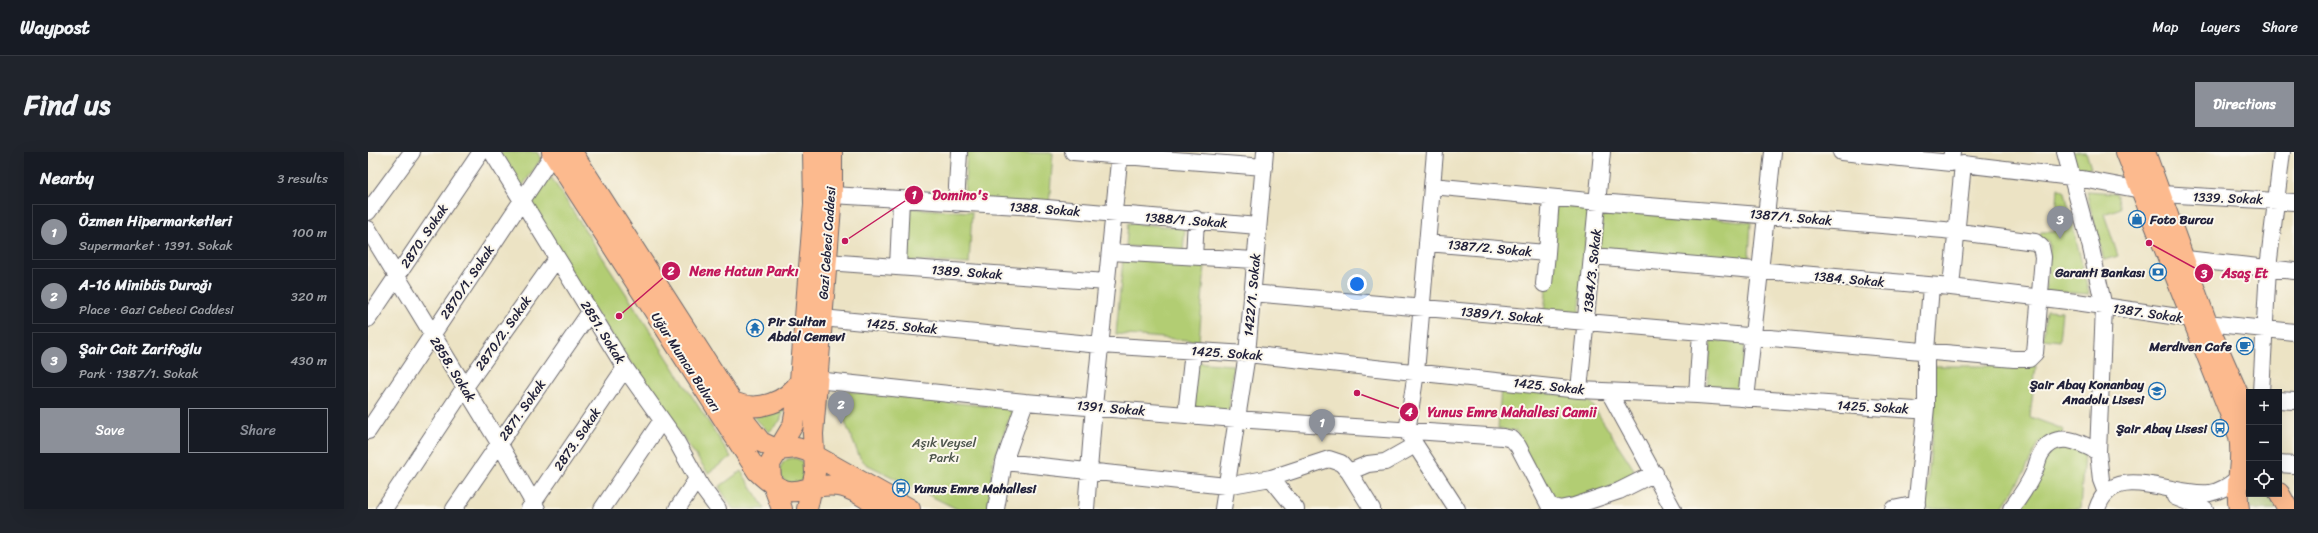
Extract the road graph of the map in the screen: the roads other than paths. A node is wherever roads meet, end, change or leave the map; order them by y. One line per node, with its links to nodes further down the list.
1 (412, 152): 32 (street)
2 (481, 152): 52 (street, 2870. Sokak)
3 (492, 152): 26 (street, 2851. Sokak)
4 (813, 152): 78 (main road, Gazi Cebeci Caddesi)
5 (832, 152): 23 (main road, Gazi Cebeci Caddesi)
6 (959, 152): 31 (street)
7 (1072, 152): 17 (street)
8 (1435, 152): 21 (street)
9 (1602, 152): 29 (street, 1384/3. Sokak)
10 (1773, 152): 33 (street)
11 (1841, 152): 19 (street)
12 (2064, 152): 20 (street)
13 (2126, 152): 22 (main road)
14 (2145, 152): 24 (main road)
15 (2282, 152): 28 (street)
16 (559, 153): 26 (street, 2870/1. Sokak); 87 (main road, Uğur Mumcu Bulvarı); 110 (main road, Uğur Mumcu Bulvarı)
17 (1120, 154): 18 (street); 34 (street)
18 (1264, 160): 36 (street, 1422/1. Sokak)
19 (1955, 160): 20 (street); 38 (street)
20 (2072, 177): 22 (street); 59 (street)
21 (1432, 186): 25 (street, 1387/1. Sokak); 39 (street)
22 (2141, 190): 64 (main road)
23 (832, 194): 27 (street, 1388. Sokak); 47 (main road, Gazi Cebeci Caddesi)
24 (2162, 194): 28 (street, 1339. Sokak); 45 (main road)
25 (1551, 198): 29 (street, 1387/1. Sokak); 41 (street, 1387/2. Sokak)
26 (522, 200): 44 (street, 2851. Sokak); 69 (street, 2870/1. Sokak)
27 (901, 200): 31 (street, 1388. Sokak); 48 (street)
28 (2276, 200): 30 (street, 1339. Sokak); 49 (street)
29 (1599, 202): 33 (street, 1387/1. Sokak); 42 (street, 1384/3. Sokak)
30 (2294, 202)
31 (956, 204): 34 (street, 1388. Sokak)
32 (368, 212)
33 (1767, 214): 38 (street, 1387/1. Sokak); 51 (street)
34 (1114, 215): 35 (street, 1388/1 .Sokak); 40 (street)
35 (1196, 219): 36 (street, 1388/1 .Sokak); 43 (street)
36 (1258, 226): 46 (street, 1422/1. Sokak)
37 (368, 230): 52 (street, 2858. Sokak)
38 (1956, 232): 56 (street); 58 (street, 1387/1. Sokak)
39 (1427, 243): 41 (street, 1387/2. Sokak); 60 (street)
40 (1110, 252): 43 (street); 53 (street)
41 (1547, 253): 54 (street)
42 (1593, 256): 51 (street, 1384. Sokak); 65 (street, 1384/3. Sokak)
43 (1194, 257): 46 (street)
44 (557, 258): 61 (street, 2851. Sokak); 79 (street, 2870/2. Sokak)
45 (2186, 259): 49 (street); 64 (main road)
46 (1255, 260): 57 (street, 1422/1. Sokak)
47 (826, 262): 48 (street, 1389. Sokak); 62 (main road, Gazi Cebeci Caddesi)
48 (898, 267): 53 (street, 1389. Sokak)
49 (2268, 268): 50 (street); 66 (street)
50 (2294, 271)
51 (1760, 272): 55 (street, 1384. Sokak); 70 (street)
52 (397, 276): 63 (street, 2870. Sokak); 69 (street, 2858. Sokak)
53 (1107, 282): 71 (street)
54 (1544, 284)
55 (1931, 286): 56 (street, 1384. Sokak); 73 (street, 1425. Sokak)
56 (1952, 287): 58 (street, 1384. Sokak)
57 (1252, 293): 60 (street, 1389/1. Sokak); 75 (street, 1422/1. Sokak)
58 (2038, 298): 59 (street, 1384. Sokak); 74 (street, 1387/1. Sokak)
59 (2103, 301): 64 (street, 1387. Sokak); 99 (street)
60 (1421, 308): 65 (street, 1389/1. Sokak); 77 (street)
61 (590, 312): 76 (street, 2851. Sokak); 97 (street, 2871. Sokak)
62 (822, 318): 71 (street, 1425. Sokak); 78 (main road, Gazi Cebeci Caddesi)
63 (368, 319)
64 (2199, 321): 66 (street, 1387. Sokak); 91 (main road); 107 (main road)
65 (1586, 322): 67 (street, 1389/1. Sokak); 81 (street, 1384/3. Sokak)
66 (2264, 329): 68 (street, 1387. Sokak); 80 (street)
67 (1701, 332): 70 (street, 1389/1. Sokak); 83 (street)
68 (2294, 332)
69 (431, 335): 79 (street, 2858. Sokak); 95 (street, 2870/1. Sokak)
70 (1753, 336): 73 (street, 1389/1. Sokak); 84 (street)
71 (1100, 345): 72 (street, 1425. Sokak); 89 (street)
72 (1193, 351): 75 (street, 1425. Sokak); 92 (street)
73 (1926, 351): 74 (street, 1389/1. Sokak); 90 (street, 1425. Sokak)
74 (2035, 353)
75 (1247, 354): 77 (street, 1425. Sokak); 93 (street, 1422/1. Sokak)
76 (625, 368): 94 (street, 2851. Sokak); 117 (street, 2873. Sokak)
77 (1416, 372): 81 (street, 1425. Sokak); 96 (street)
78 (809, 380): 87 (main road); 88 (street, 1391. Sokak); 98 (main road, Gazi Cebeci Caddesi); 100 (main road, Gazi Cebeci Caddesi)
79 (465, 387): 97 (street, 2858. Sokak); 118 (street, 2870/2. Sokak)
80 (2261, 389)
81 (1579, 390): 82 (street, 1425. Sokak)
82 (1609, 392): 83 (street, 1425. Sokak); 106 (street)
83 (1697, 395): 84 (street, 1425. Sokak)
84 (1746, 399): 90 (street, 1425. Sokak)
85 (2282, 400): 86 (street)
86 (2294, 401)
87 (733, 402): 98 (main road, Uğur Mumcu Bulvarı)
88 (1025, 402): 89 (street, 1391. Sokak); 101 (street)
89 (1094, 406): 92 (street, 1391. Sokak); 104 (street)
90 (1926, 407): 116 (street)
91 (2246, 413)
92 (1186, 415): 93 (street, 1391. Sokak)
93 (1236, 419): 96 (street, 1391. Sokak); 111 (street, 1422/1. Sokak)
94 (662, 420): 109 (street, 2851. Sokak); 120 (street)
95 (368, 431)
96 (1411, 438): 105 (street); 115 (street, 1391. Sokak); 132 (street)
97 (500, 443): 117 (street, 2858. Sokak); 119 (street, 2871. Sokak)
98 (778, 450): 100 (main road); 110 (main road)
99 (2098, 452): 114 (street); 135 (street)
100 (813, 454): 113 (main road); 126 (main road)
101 (1004, 462): 104 (street); 127 (street)
102 (2282, 464): 103 (street)
103 (2294, 465)
104 (1090, 472): 111 (street); 128 (street)
105 (1349, 472): 108 (street); 131 (street)
106 (1655, 473): 115 (street); 133 (street)
107 (2243, 475): 112 (street); 138 (main road)
108 (1271, 478): 111 (street); 130 (street)
109 (697, 480): 121 (street); 122 (street, 2851. Sokak)
110 (774, 486): 113 (main road); 123 (main road)
111 (1226, 486): 129 (street, 1422/1. Sokak)
112 (2164, 489): 114 (street); 137 (street)
113 (810, 490): 124 (main road); 125 (main road)
114 (2106, 493): 136 (street)
115 (1599, 504)
116 (1916, 506): 134 (street)
117 (533, 507)
118 (384, 509)
119 (454, 509)
120 (602, 509)
121 (678, 509)
122 (718, 509)
123 (782, 509)
124 (808, 509)
125 (882, 509)
126 (910, 509)
127 (996, 509)
128 (1086, 509)
129 (1223, 509)
130 (1296, 509)
131 (1372, 509)
132 (1457, 509)
133 (1673, 509)
134 (1893, 509)
135 (2011, 509)
136 (2097, 509)
137 (2205, 509)
138 (2239, 509)

